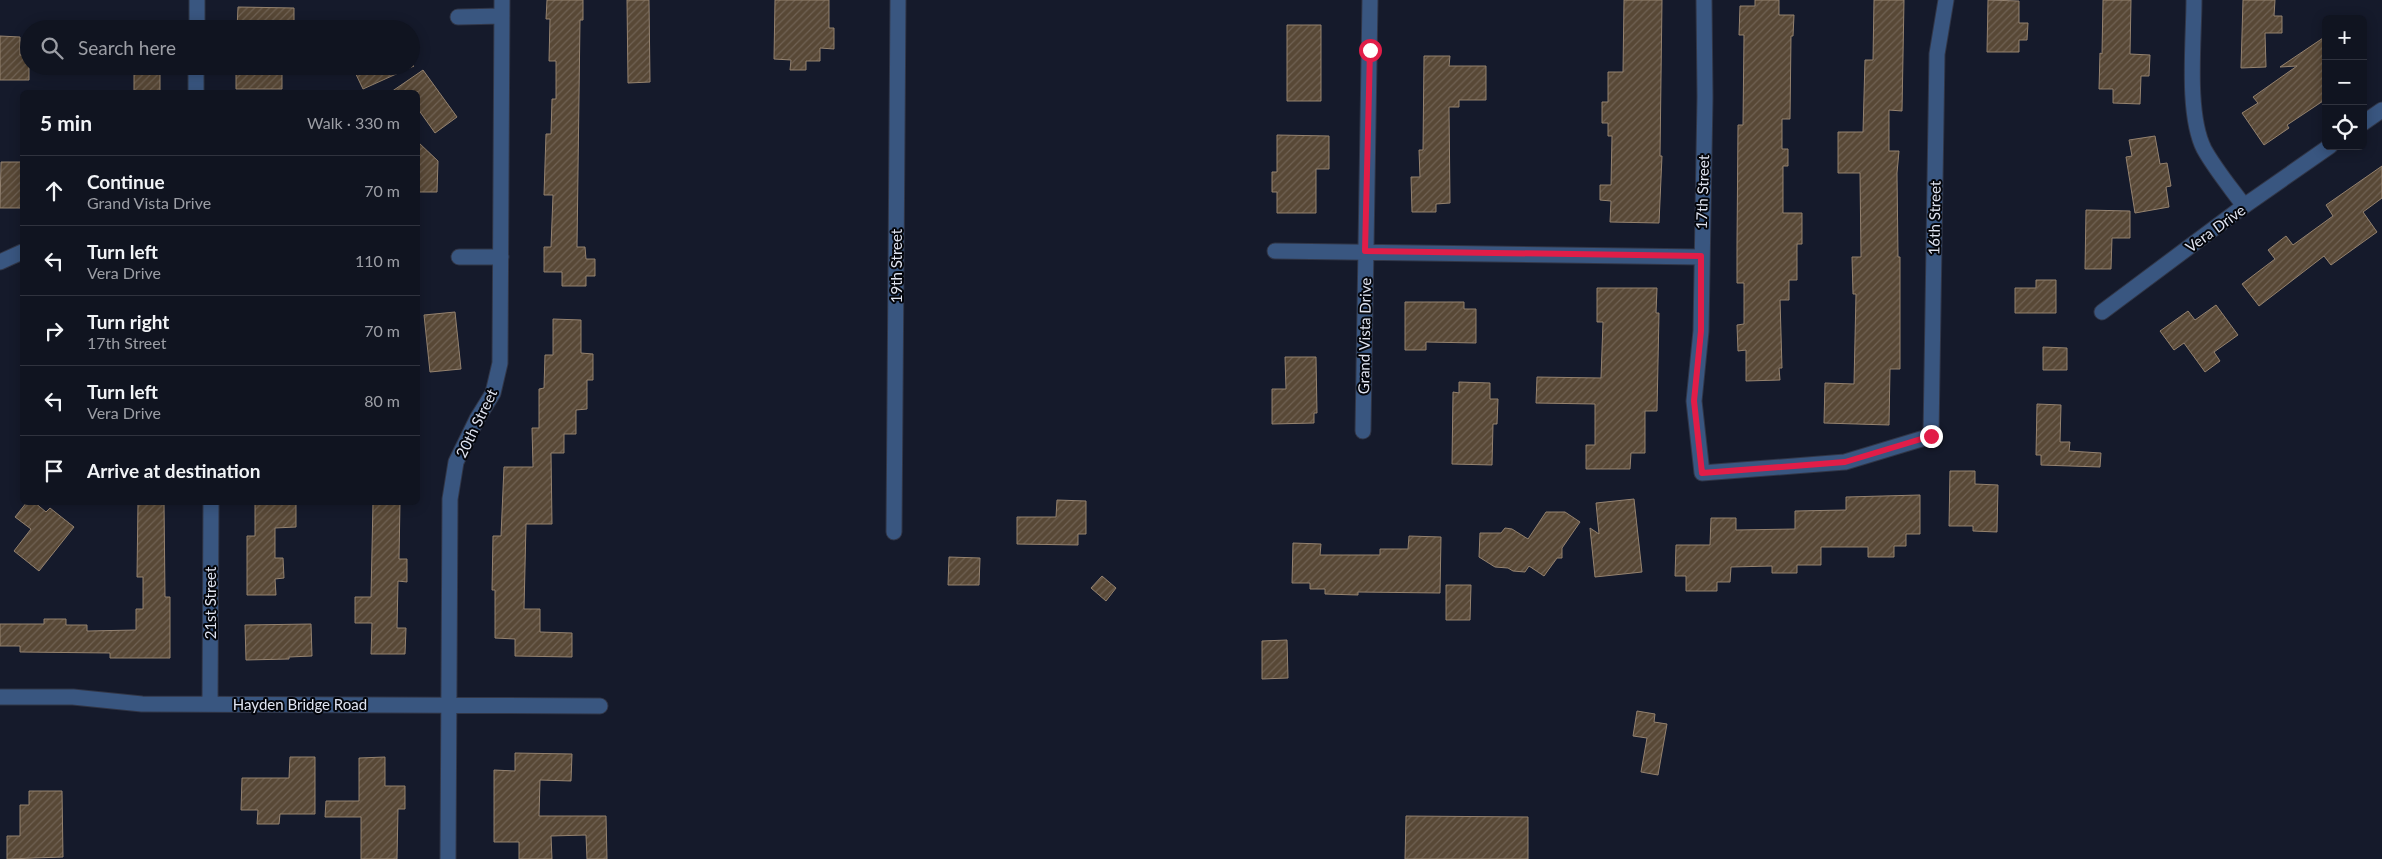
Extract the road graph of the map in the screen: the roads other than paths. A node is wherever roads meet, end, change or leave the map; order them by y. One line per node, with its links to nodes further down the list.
1 (197, 0): 10 (street)
2 (502, 0): 8 (street, 20th Street)
3 (898, 0): 28 (street, 19th Street)
4 (1370, 0): 18 (street, Grand Vista Drive)
5 (1704, 0): 20 (street, 17th Street)
6 (1946, 0): 26 (street, 16th Street)
7 (2194, 0): 16 (street)
8 (502, 16): 9 (street); 22 (street, 20th Street)
9 (458, 17)
10 (197, 20)
11 (196, 75): 12 (street)
12 (196, 90)
13 (2382, 110): 14 (street)
14 (2367, 120)
15 (2324, 150): 16 (street, Vera Drive)
16 (2244, 206): 24 (street, Vera Drive)
17 (1275, 251): 18 (street)
18 (1365, 251): 20 (street); 25 (street, Grand Vista Drive)
19 (20, 253): 23 (street)
20 (1701, 256): 26 (street, 17th Street)
21 (459, 257): 22 (street)
22 (501, 258): 31 (street, 20th Street)
23 (0, 262)
24 (2102, 312)
25 (1364, 431)
26 (1702, 473)
27 (211, 505): 30 (street, 21st Street)
28 (894, 532)
29 (0, 697): 30 (street, Hayden Bridge Road)
30 (210, 704): 31 (street, Hayden Bridge Road)
31 (450, 706): 32 (street, Hayden Bridge Road); 33 (street, 20th Street)
32 (600, 706)
33 (448, 859)

